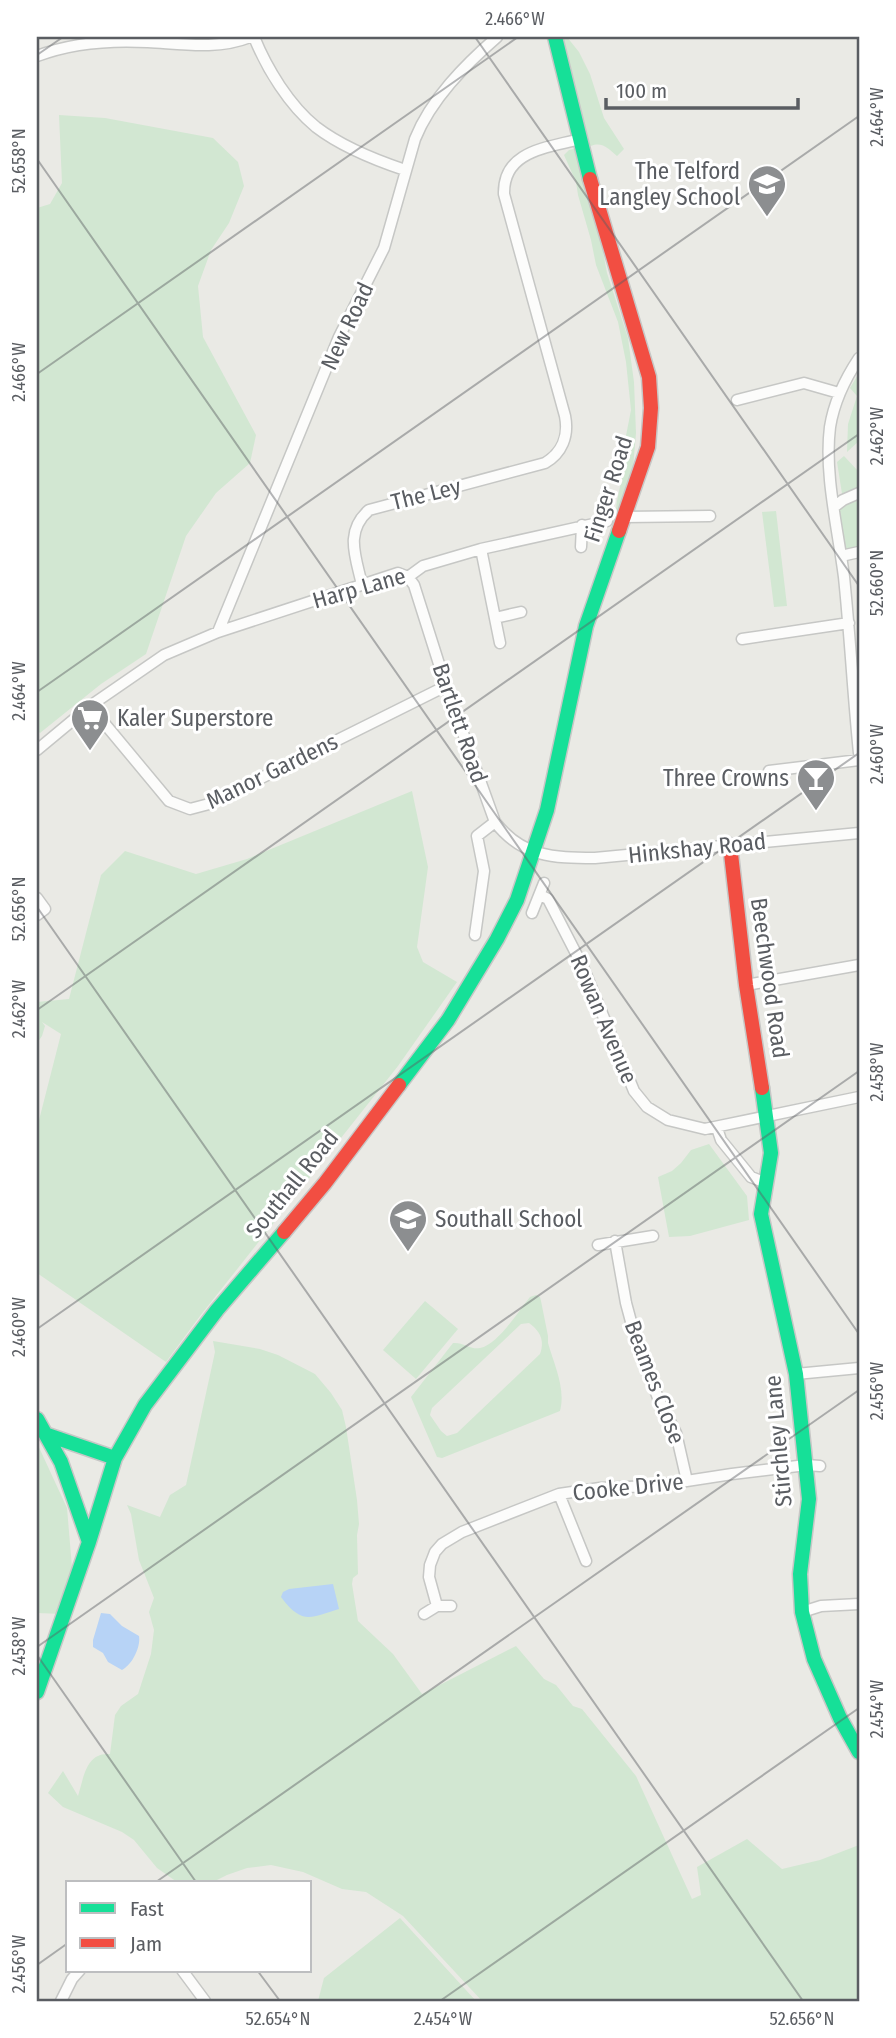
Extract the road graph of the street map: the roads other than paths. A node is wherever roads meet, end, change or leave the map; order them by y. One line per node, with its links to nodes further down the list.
1 (252, 37): 4 (street); 7 (street)
2 (497, 37): 7 (street, New Road)
3 (555, 37): 6 (main road, Finger Road)
4 (92, 40): 5 (street)
5 (37, 56)
6 (580, 139): 14 (main road, Finger Road); 22 (street, The Ley)
7 (405, 170): 26 (street, New Road)
8 (859, 358): 9 (street)
9 (839, 393): 10 (street); 12 (street)
10 (737, 400)
11 (859, 493): 12 (street)
12 (834, 507): 20 (street)
13 (710, 516): 14 (street)
14 (624, 517): 39 (main road, Finger Road)
15 (607, 521): 16 (street, Harp Lane)
16 (582, 526): 17 (street); 18 (street, Harp Lane)
17 (581, 547)
18 (481, 549): 21 (street, Harp Lane); 24 (street)
19 (859, 552): 20 (street)
20 (841, 556): 25 (street)
21 (408, 578): 22 (street, Harp Lane); 29 (street, Bartlett Road)
22 (362, 585): 26 (street, Harp Lane)
23 (521, 612): 24 (street)
24 (495, 618): 28 (street)
25 (849, 623): 27 (street); 31 (street)
26 (218, 632): 30 (street, Harp Lane)
27 (742, 639)
28 (499, 643)
29 (446, 686): 30 (street, Manor Gardens); 36 (street, Bartlett Road)
30 (90, 706): 32 (street, Harp Lane)
31 (859, 748): 33 (street)
32 (37, 750)
33 (859, 753)
34 (859, 760): 35 (street)
35 (769, 771)
36 (495, 822): 39 (street, Bartlett Road); 45 (street)
37 (859, 833): 38 (street, Hinkshay Road)
38 (730, 845): 39 (street, Hinkshay Road); 47 (main road, Beechwood Road)
39 (534, 853): 59 (main road, Southall Road)
40 (544, 883): 41 (street)
41 (540, 895): 43 (street); 50 (street, Rowan Avenue)
42 (37, 898): 44 (street)
43 (532, 913)
44 (37, 915)
45 (475, 935)
46 (859, 965): 47 (street)
47 (746, 985): 49 (main road, Beechwood Road)
48 (859, 1097): 49 (street, Rowan Avenue)
49 (768, 1117): 50 (street, Rowan Avenue); 51 (main road, Stirchley Lane)
50 (717, 1128): 51 (street)
51 (766, 1183): 56 (main road, Stirchley Lane)
52 (653, 1236): 53 (street)
53 (615, 1241): 54 (street); 61 (street, Beames Close)
54 (598, 1245)
55 (859, 1368): 56 (street)
56 (796, 1374): 60 (main road, Stirchley Lane)
57 (37, 1419): 58 (main road)
58 (48, 1435): 59 (main road); 63 (main road)
59 (115, 1458): 63 (main road, Southall Road)
60 (813, 1466): 61 (street, Cooke Drive); 68 (main road, Stirchley Lane)
61 (687, 1481): 62 (street, Cooke Drive)
62 (559, 1494): 64 (street); 66 (street, Cooke Drive)
63 (89, 1542): 70 (main road, Southall Road)
64 (586, 1561)
65 (859, 1604): 68 (street)
66 (437, 1606): 67 (street); 69 (street)
67 (452, 1606)
68 (802, 1612): 71 (main road, Stirchley Lane)
69 (424, 1614)
70 (37, 1692)
71 (859, 1752)
72 (78, 1972): 74 (street)
73 (184, 1972): 75 (street)
74 (61, 2001)
75 (205, 2001)

